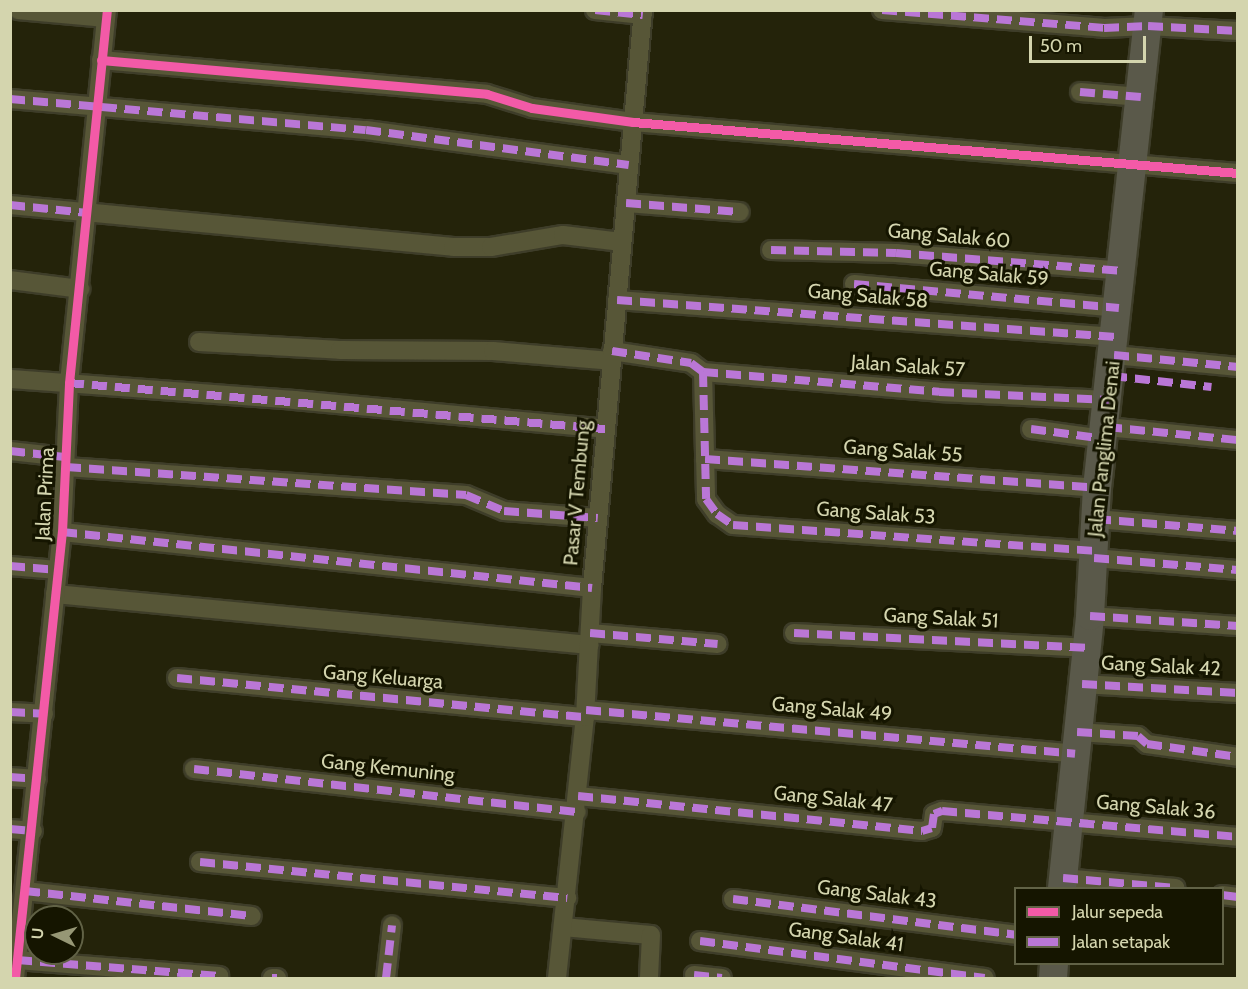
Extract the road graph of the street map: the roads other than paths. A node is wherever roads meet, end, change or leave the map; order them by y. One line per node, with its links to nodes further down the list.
1 (18, 10): 5 (street)
2 (595, 10): 4 (street)
3 (882, 10): 6 (street)
4 (643, 13): 13 (street, Pasar V Tembung)
5 (107, 14): 8 (street, Jalan Prima)
6 (1148, 18): 7 (street); 10 (main road, Jalan Panglima Denai)
7 (1238, 31)
8 (101, 60): 12 (street, Jalan Prima); 13 (street)
9 (1080, 92): 10 (street)
10 (1141, 97): 14 (main road, Jalan Panglima Denai)
11 (10, 99): 12 (street)
12 (96, 107): 15 (street); 20 (street, Jalan Prima)
13 (633, 123): 14 (street); 15 (street, Pasar V Tembung)
14 (1134, 162): 16 (street); 23 (main road, Jalan Panglima Denai)
15 (629, 165): 17 (street, Pasar V Tembung)
16 (1238, 173)
17 (626, 203): 19 (street); 21 (street, Pasar V Tembung)
18 (10, 205): 20 (street)
19 (741, 212)
20 (88, 213): 21 (street); 26 (street, Jalan Prima)
21 (622, 242): 27 (street, Pasar V Tembung)
22 (771, 250): 23 (street, Gang Salak 60)
23 (1123, 271): 28 (main road, Jalan Panglima Denai)
24 (10, 280): 26 (street)
25 (854, 284): 28 (street, Gang Salak 59)
26 (80, 289): 35 (street, Jalan Prima)
27 (617, 300): 30 (street, Gang Salak 58); 31 (street, Pasar V Tembung)
28 (1119, 308): 30 (main road, Jalan Panglima Denai)
29 (199, 342): 31 (street, Jalan Salak 57)
30 (1115, 346): 32 (street, Gang Salak 58); 36 (main road, Jalan Panglima Denai)
31 (612, 356): 33 (street, Jalan Salak 57); 37 (street, Pasar V Tembung)
32 (1238, 367)
33 (703, 372): 36 (street, Jalan Salak 57); 41 (street, Gang Salak 53)
34 (10, 379): 35 (street)
35 (69, 383): 37 (street); 42 (street, Jalan Prima)
36 (1107, 422): 38 (street); 39 (street); 43 (main road, Jalan Panglima Denai)
37 (605, 429): 44 (street, Pasar V Tembung)
38 (1031, 429)
39 (1238, 440)
40 (10, 451): 42 (street)
41 (705, 459): 43 (street, Gang Salak 55); 48 (street, Gang Salak 53)
42 (65, 462): 44 (street); 47 (street, Jalan Prima)
43 (1097, 488): 45 (main road, Jalan Panglima Denai)
44 (598, 518): 52 (street, Pasar V Tembung)
45 (1096, 519): 46 (street); 48 (main road, Jalan Panglima Denai)
46 (1238, 531)
47 (62, 532): 50 (street, Jalan Prima); 52 (street)
48 (1094, 554): 51 (street, Gang Salak 53); 54 (main road, Jalan Panglima Denai)
49 (10, 566): 50 (street)
50 (58, 570): 53 (street, Jalan Prima)
51 (1238, 570)
52 (592, 588): 57 (street, Pasar V Tembung)
53 (55, 594): 57 (street); 65 (street, Jalan Prima)
54 (1090, 616): 55 (street); 59 (main road, Jalan Panglima Denai)
55 (1238, 626)
56 (794, 633): 59 (street, Gang Salak 51)
57 (590, 639): 58 (street); 64 (street, Pasar V Tembung)
58 (718, 644)
59 (1086, 648): 61 (main road, Jalan Panglima Denai)
60 (177, 678): 64 (street, Gang Keluarga)
61 (1082, 684): 62 (street, Gang Salak 42); 66 (main road, Jalan Panglima Denai)
62 (1238, 693)
63 (10, 712): 65 (street)
64 (585, 713): 66 (street, Gang Salak 49); 71 (street, Pasar V Tembung)
65 (44, 714): 70 (street, Jalan Prima)
66 (1076, 743): 67 (street, Gang Salak 49); 72 (main road, Jalan Panglima Denai)
67 (1238, 757)
68 (194, 769): 71 (street, Gang Kemuning)
69 (10, 777): 70 (street)
70 (37, 780): 74 (street, Jalan Prima)
71 (577, 804): 72 (street, Gang Salak 47); 80 (street, Pasar V Tembung)
72 (1070, 821): 75 (street, Gang Salak 36); 77 (main road, Jalan Panglima Denai)
73 (10, 829): 74 (street)
74 (33, 831): 79 (street, Jalan Prima)
75 (1238, 837)
76 (200, 862): 80 (street)
77 (1063, 883): 78 (street)
78 (1153, 887)
79 (25, 891): 82 (street, Jalan Prima); 83 (street)
80 (567, 898): 85 (street, Pasar V Tembung)
81 (733, 899): 86 (street, Gang Salak 43)
82 (17, 912): 88 (street, Jalan Prima)
83 (252, 916)
84 (392, 925): 94 (street)
85 (563, 927): 95 (street, Pasar V Tembung); 96 (street)
86 (1014, 935)
87 (700, 941): 98 (street, Gang Salak 41)
88 (17, 960): 90 (street); 91 (street, Jalan Prima)
89 (694, 975): 97 (street)
90 (219, 976)
91 (15, 978)
92 (272, 978): 93 (street)
93 (277, 978)
94 (386, 978)
95 (557, 978)
96 (649, 978)
97 (722, 978)
98 (985, 978)

